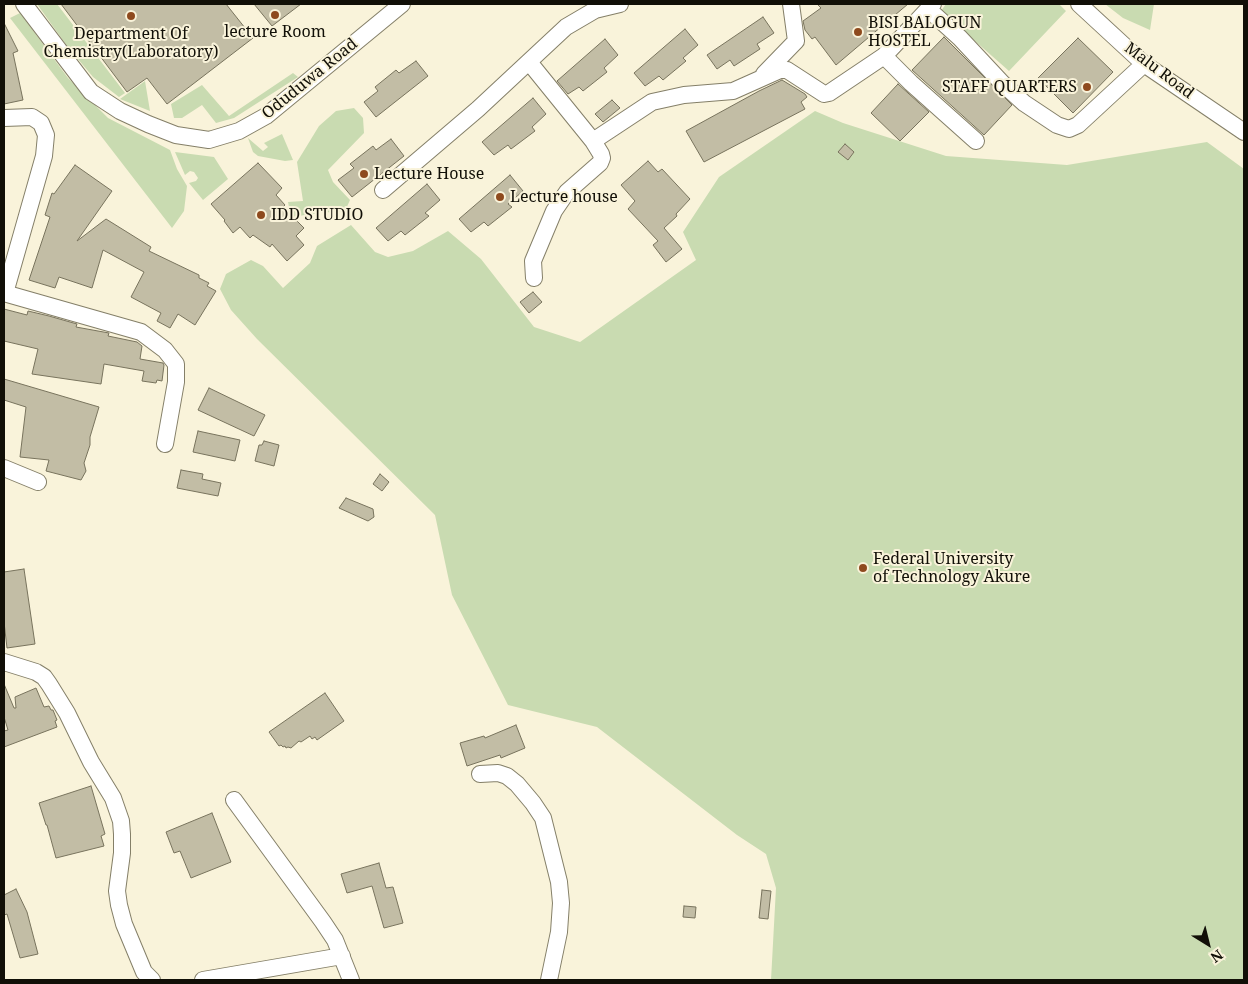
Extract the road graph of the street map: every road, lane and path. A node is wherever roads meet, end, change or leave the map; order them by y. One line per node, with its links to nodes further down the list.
1 (24, 4): 2 (street, Oduduwa Road)
2 (402, 4)
3 (620, 4): 8 (street)
4 (791, 4): 10 (street)
5 (1079, 4): 9 (street, Malu Road)
6 (930, 7): 7 (street); 9 (street)
7 (884, 56): 10 (street); 14 (street)
8 (528, 62): 13 (street); 15 (street)
9 (1144, 64): 12 (street, Malu Road)
10 (757, 81): 13 (street)
11 (4, 118): 17 (street)
12 (1244, 132)
13 (593, 142): 16 (street)
14 (976, 142)
15 (383, 190)
16 (534, 278)
17 (4, 293): 18 (street)
18 (165, 444)
19 (4, 468): 20 (street)
20 (38, 482)
21 (4, 662): 25 (street)
22 (480, 774): 28 (street)
23 (234, 800): 24 (street)
24 (342, 956): 26 (street); 27 (street)
25 (152, 980)
26 (203, 980)
27 (351, 980)
28 (549, 980)

